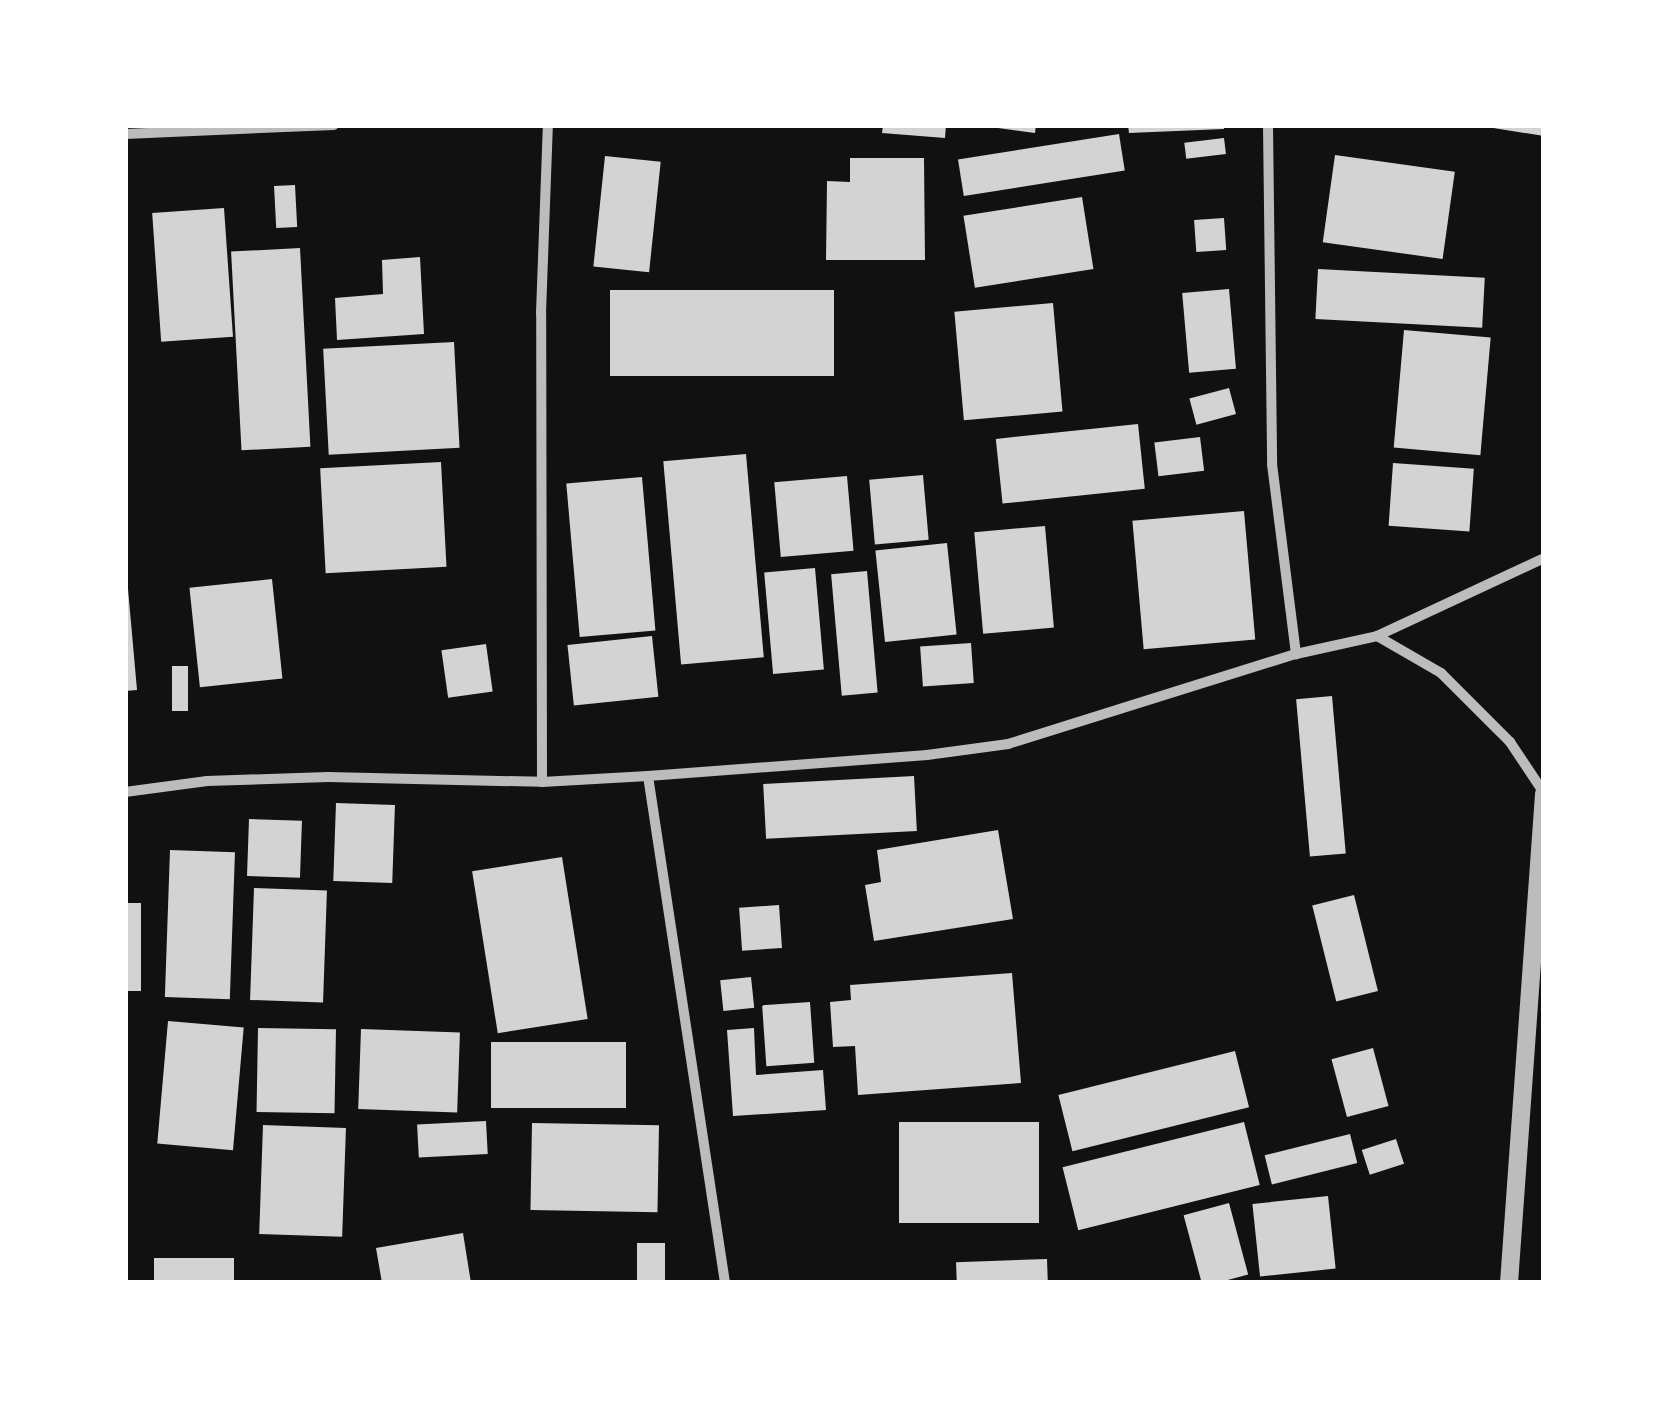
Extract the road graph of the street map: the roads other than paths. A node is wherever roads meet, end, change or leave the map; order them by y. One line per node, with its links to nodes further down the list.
1 (334, 125): 4 (street)
2 (548, 125): 9 (street)
3 (1268, 125): 7 (street)
4 (125, 134)
5 (1544, 558): 6 (street)
6 (1378, 636): 7 (street); 11 (street)
7 (1296, 654): 8 (street)
8 (648, 776): 9 (street); 12 (street)
9 (542, 782): 10 (street)
10 (125, 792)
11 (1544, 793): 13 (street)
12 (725, 1283)
13 (1510, 1283)

